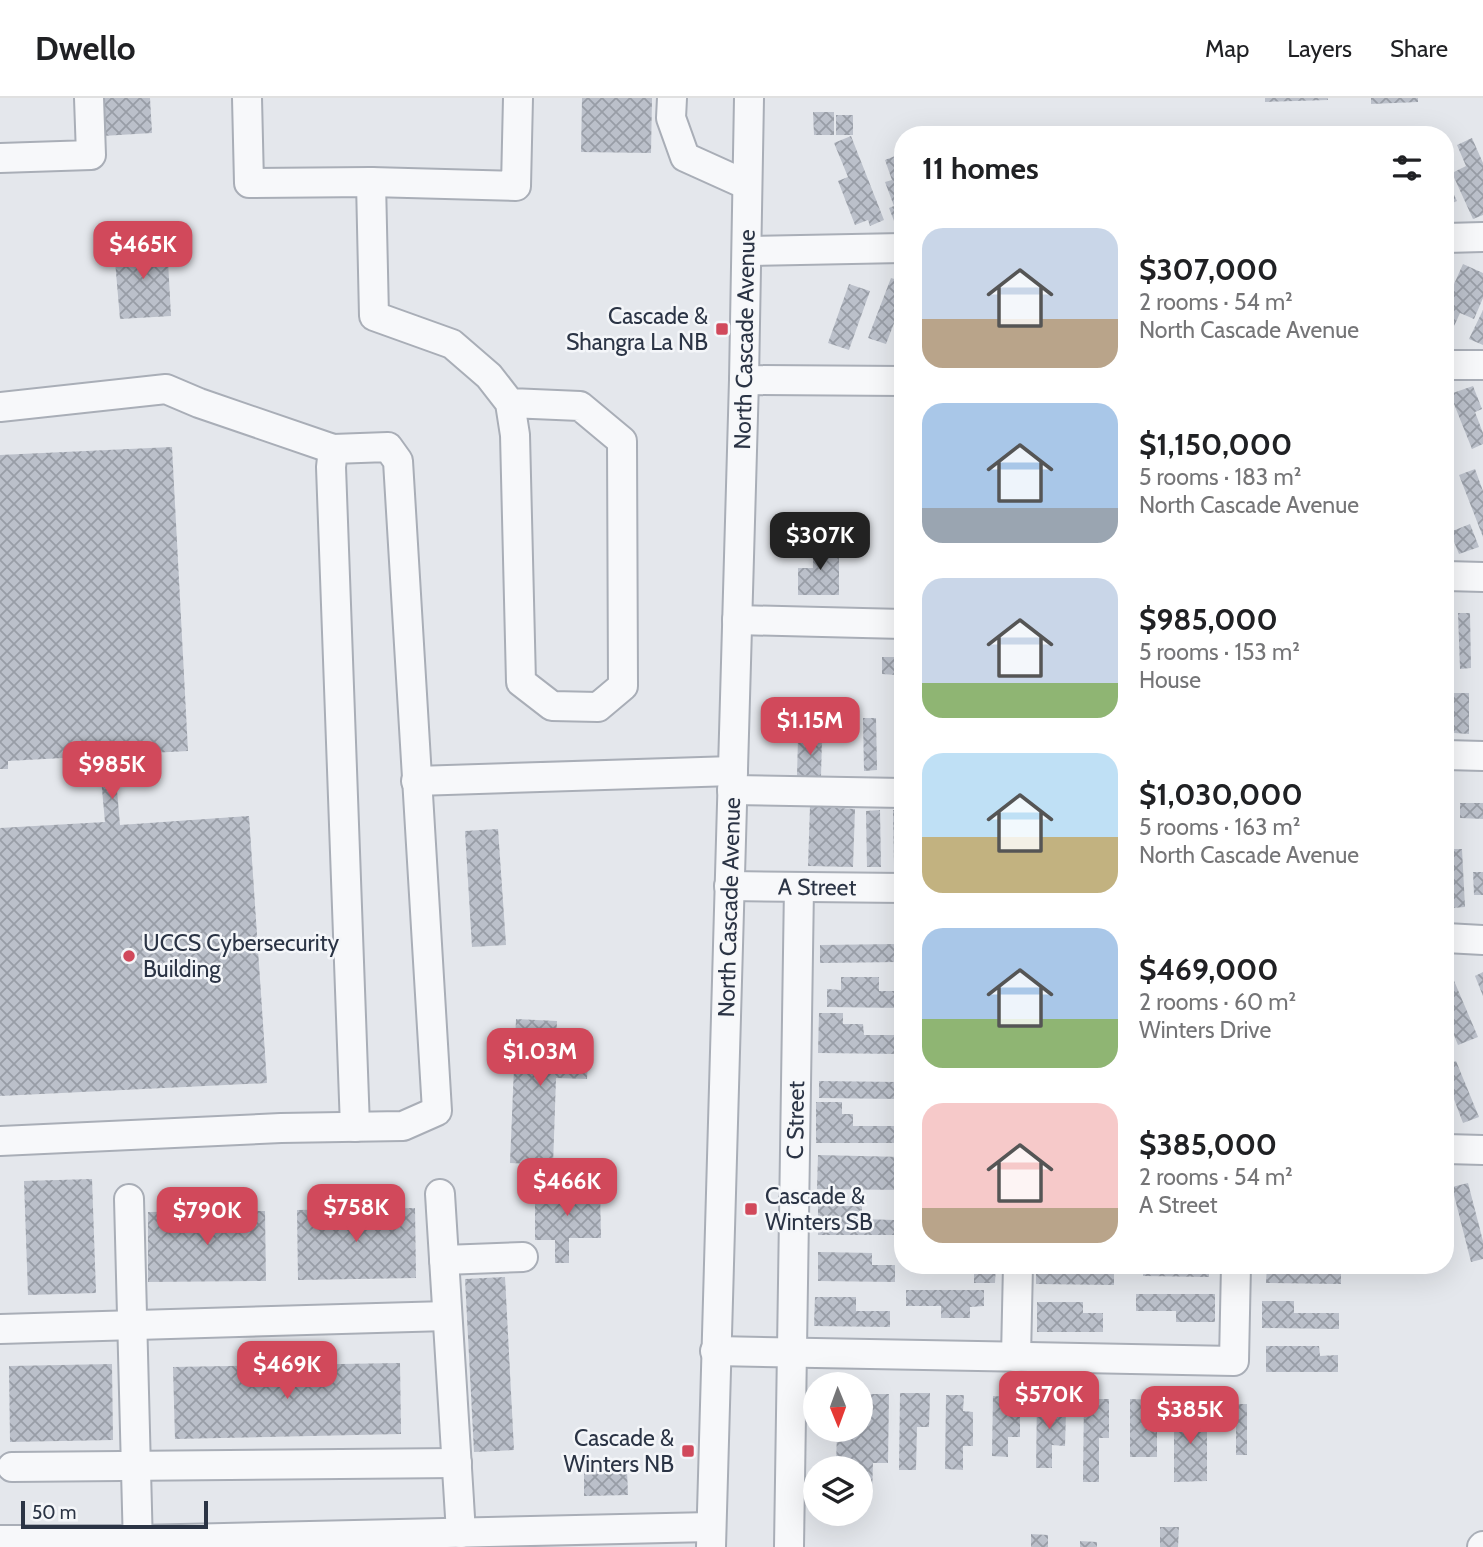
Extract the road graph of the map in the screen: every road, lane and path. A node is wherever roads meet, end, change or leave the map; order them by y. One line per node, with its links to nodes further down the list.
1 (89, 98): 6 (street)
2 (247, 98): 7 (street)
3 (517, 98): 7 (street)
4 (672, 98): 8 (street)
5 (749, 98): 8 (street, North Cascade Avenue)
6 (0, 158)
7 (371, 182): 17 (street)
8 (747, 185): 12 (street, North Cascade Avenue)
9 (1483, 237): 10 (street)
10 (1454, 238)
11 (894, 248): 12 (street)
12 (747, 251): 15 (street, North Cascade Avenue)
13 (1454, 365): 14 (street)
14 (1483, 365)
15 (744, 380): 16 (street); 22 (street, North Cascade Avenue)
16 (894, 381)
17 (510, 403): 17 (street)
18 (0, 407): 19 (street)
19 (333, 449): 26 (street); 34 (street)
20 (1454, 576): 21 (street)
21 (1483, 577)
22 (737, 620): 23 (street); 27 (street, North Cascade Avenue)
23 (894, 624)
24 (1454, 755): 25 (street)
25 (1483, 756)
26 (416, 781): 27 (street); 34 (street)
27 (732, 781): 28 (street); 29 (street, North Cascade Avenue)
28 (894, 792)
29 (729, 886): 30 (street, A Street); 47 (street, North Cascade Avenue)
30 (799, 887): 31 (street, A Street); 48 (street, C Street)
31 (894, 888)
32 (1454, 939): 33 (street)
33 (1483, 940)
34 (355, 1127): 35 (street)
35 (0, 1141)
36 (1454, 1149): 37 (street)
37 (1483, 1150)
38 (440, 1194): 41 (street)
39 (129, 1199): 45 (street)
40 (523, 1257): 41 (street)
41 (444, 1260): 44 (street)
42 (1018, 1274): 49 (street)
43 (1236, 1274): 49 (street)
44 (447, 1316): 45 (street); 50 (street)
45 (132, 1325): 46 (street); 51 (street)
46 (0, 1329)
47 (715, 1351): 48 (street); 54 (street, North Cascade Avenue)
48 (791, 1353): 49 (street); 57 (street, C Street)
49 (1016, 1357)
50 (457, 1464): 51 (street); 53 (street)
51 (136, 1466): 52 (street); 56 (street)
52 (12, 1468)
53 (461, 1533): 54 (street); 56 (street)
54 (711, 1537)
55 (0, 1540): 56 (street)
56 (138, 1544)
57 (789, 1547)

